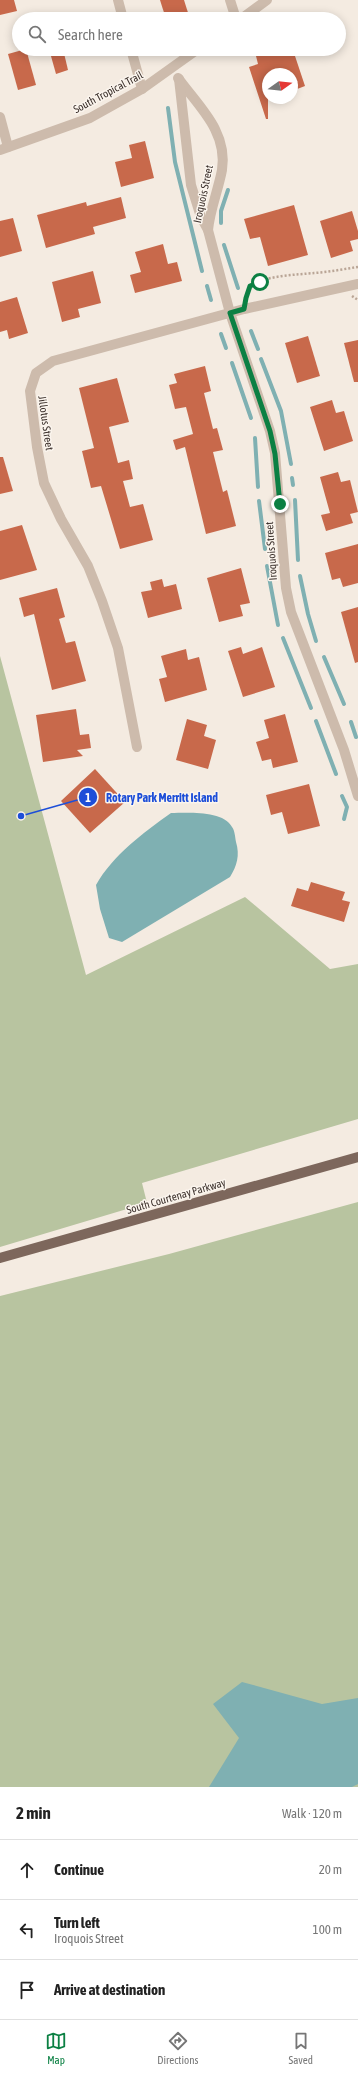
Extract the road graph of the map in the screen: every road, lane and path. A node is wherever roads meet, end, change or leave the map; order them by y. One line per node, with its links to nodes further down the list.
1 (118, 0): 4 (street)
2 (230, 0): 5 (street)
3 (267, 0): 6 (street)
4 (121, 12)
5 (234, 12)
6 (251, 12)
7 (133, 56): 11 (street)
8 (188, 56): 9 (street, South Tropical Trail)
9 (172, 67): 10 (street, Iroquois Street); 11 (street, South Tropical Trail)
10 (179, 79): 14 (street, Iroquois Street); 14 (street, Iroquois Street)
11 (142, 89): 13 (street, South Tropical Trail)
12 (0, 117): 13 (street)
13 (4, 148)
14 (208, 230): 18 (street, Iroquois Street)
15 (358, 267): 17 (path)
16 (358, 284): 17 (street, Jillotus Street)
17 (244, 309): 18 (street, Jillotus Street)
18 (230, 313): 19 (street, Jillotus Street); 20 (street, Iroquois Street)
19 (137, 747)
20 (358, 796)
21 (358, 1157): 22 (main road, South Courtenay Parkway)
22 (0, 1258)

